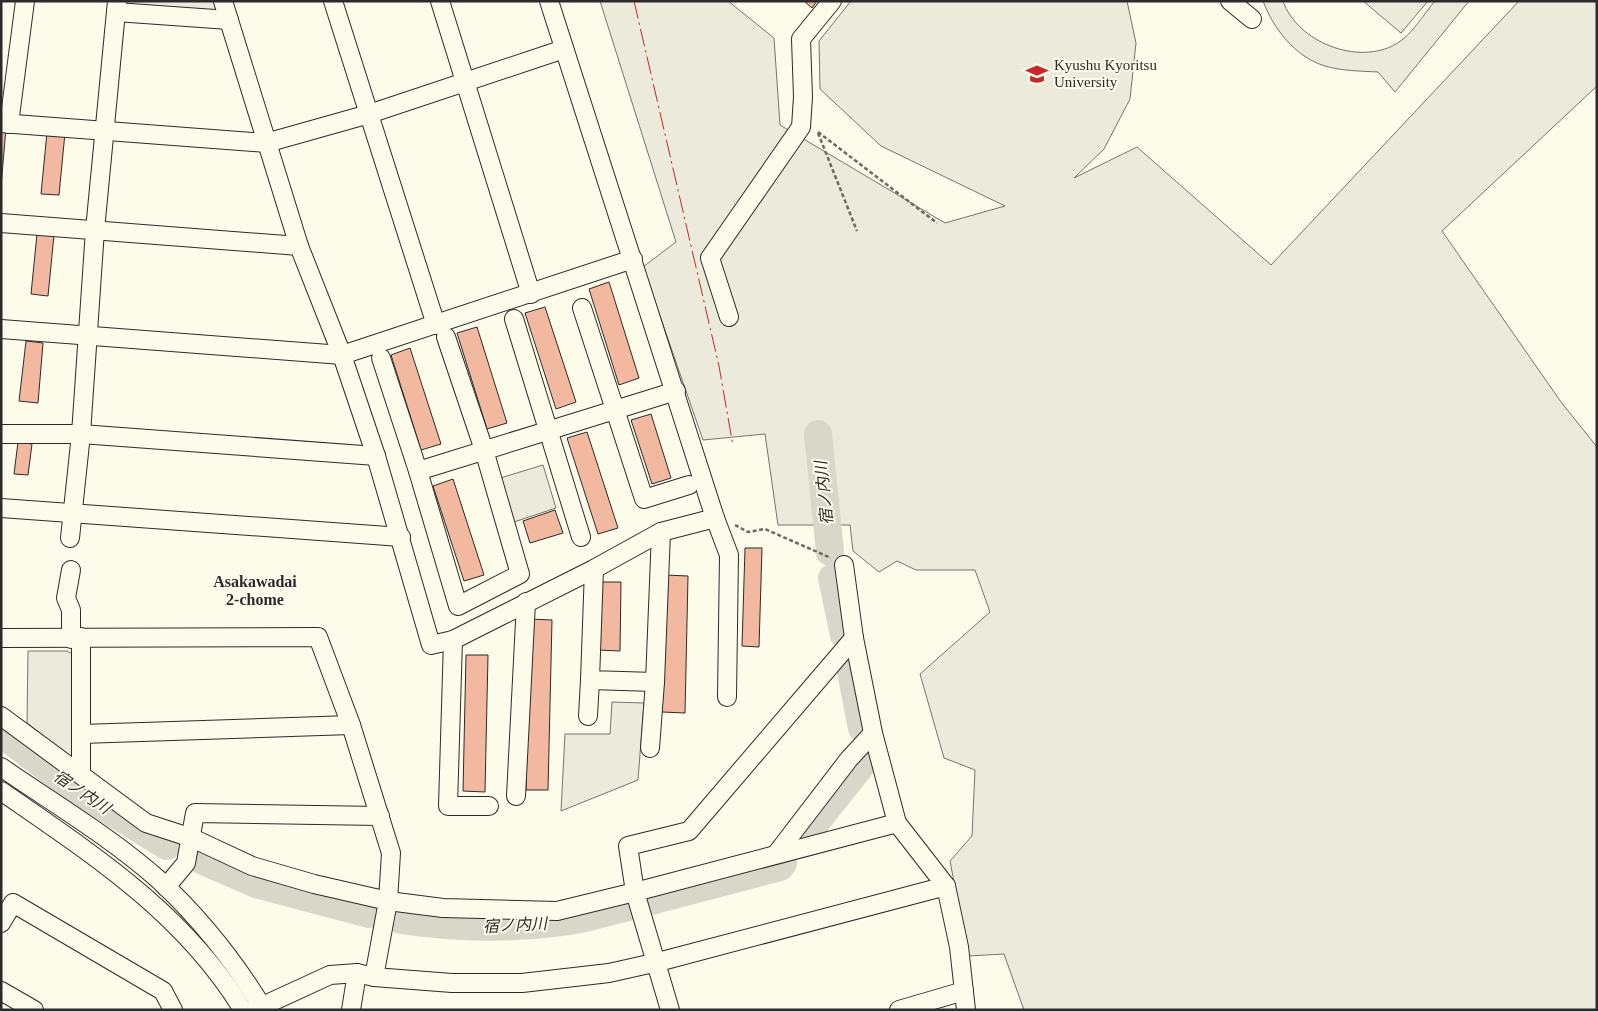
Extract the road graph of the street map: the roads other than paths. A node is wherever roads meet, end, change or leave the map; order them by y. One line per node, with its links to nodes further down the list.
1 (25, 1): 14 (street)
2 (223, 1): 10 (street)
3 (333, 1): 13 (street)
4 (440, 1): 12 (street)
5 (549, 1): 11 (street)
6 (832, 1): 23 (street)
7 (1230, 1): 9 (street)
8 (117, 6): 10 (street); 15 (street)
9 (1252, 19)
10 (230, 20): 16 (street)
11 (564, 49): 12 (street); 20 (street)
12 (466, 82): 13 (street); 21 (street)
13 (369, 114): 16 (street); 26 (street)
14 (5, 123): 15 (street)
15 (104, 131): 16 (street); 18 (street)
16 (266, 143): 19 (street)
17 (1, 223): 18 (street)
18 (95, 230): 19 (street); 27 (street)
19 (299, 246): 28 (street)
20 (633, 259): 21 (street); 30 (street)
21 (531, 294): 26 (street)
22 (582, 308): 31 (street)
23 (729, 317)
24 (514, 319): 32 (street)
25 (1, 329): 27 (street)
26 (441, 331): 28 (street); 35 (street)
27 (87, 336): 28 (street); 34 (street)
28 (342, 354): 36 (street)
29 (381, 358): 37 (street)
30 (676, 392): 31 (street); 41 (street)
31 (614, 410): 32 (street); 38 (street)
32 (549, 430): 35 (street); 43 (street)
33 (1, 434): 34 (street)
34 (81, 434): 36 (street); 40 (street)
35 (484, 450): 37 (street); 37 (street)
36 (376, 456): 44 (street)
37 (418, 472)
38 (688, 485)
39 (1, 508): 40 (street)
40 (74, 512): 44 (street); 45 (street)
41 (715, 518): 42 (street); 56 (street)
42 (661, 532): 47 (street); 55 (street)
43 (580, 536)
44 (401, 537): 53 (street)
45 (70, 538)
46 (844, 565): 52 (street)
47 (594, 569): 49 (street); 54 (street)
48 (71, 570): 51 (street)
49 (526, 602): 53 (street); 66 (street)
50 (1, 638): 51 (street)
51 (76, 638): 59 (street); 60 (street)
52 (854, 638): 61 (street); 74 (street)
53 (453, 640): 67 (street)
54 (590, 680): 55 (street); 58 (street)
55 (654, 682): 62 (street)
56 (727, 698)
57 (1, 716): 64 (street)
58 (588, 716)
59 (351, 725): 60 (street); 68 (street)
60 (81, 734): 64 (street)
61 (873, 734): 69 (street); 71 (street)
62 (650, 748)
63 (1, 767): 73 (street)
64 (81, 774): 70 (street)
65 (1, 791): 84 (street)
66 (516, 796)
67 (490, 806)
68 (380, 816): 70 (street); 75 (street)
69 (897, 823): 71 (street); 72 (street)
70 (192, 838): 73 (street); 75 (street)
71 (777, 853): 74 (street)
72 (946, 886): 77 (street); 80 (street)
73 (166, 887): 81 (street)
74 (635, 892): 75 (street); 77 (street)
75 (388, 901): 78 (street)
76 (1, 923): 83 (street)
77 (658, 962): 78 (street); 86 (street)
78 (365, 975): 81 (street); 85 (street)
79 (1, 991): 82 (street)
80 (964, 991): 87 (street); 88 (street)
81 (260, 1008)
82 (34, 1010)
83 (173, 1010)
84 (243, 1010)
85 (351, 1010)
86 (670, 1010)
87 (899, 1010)
88 (966, 1010)

